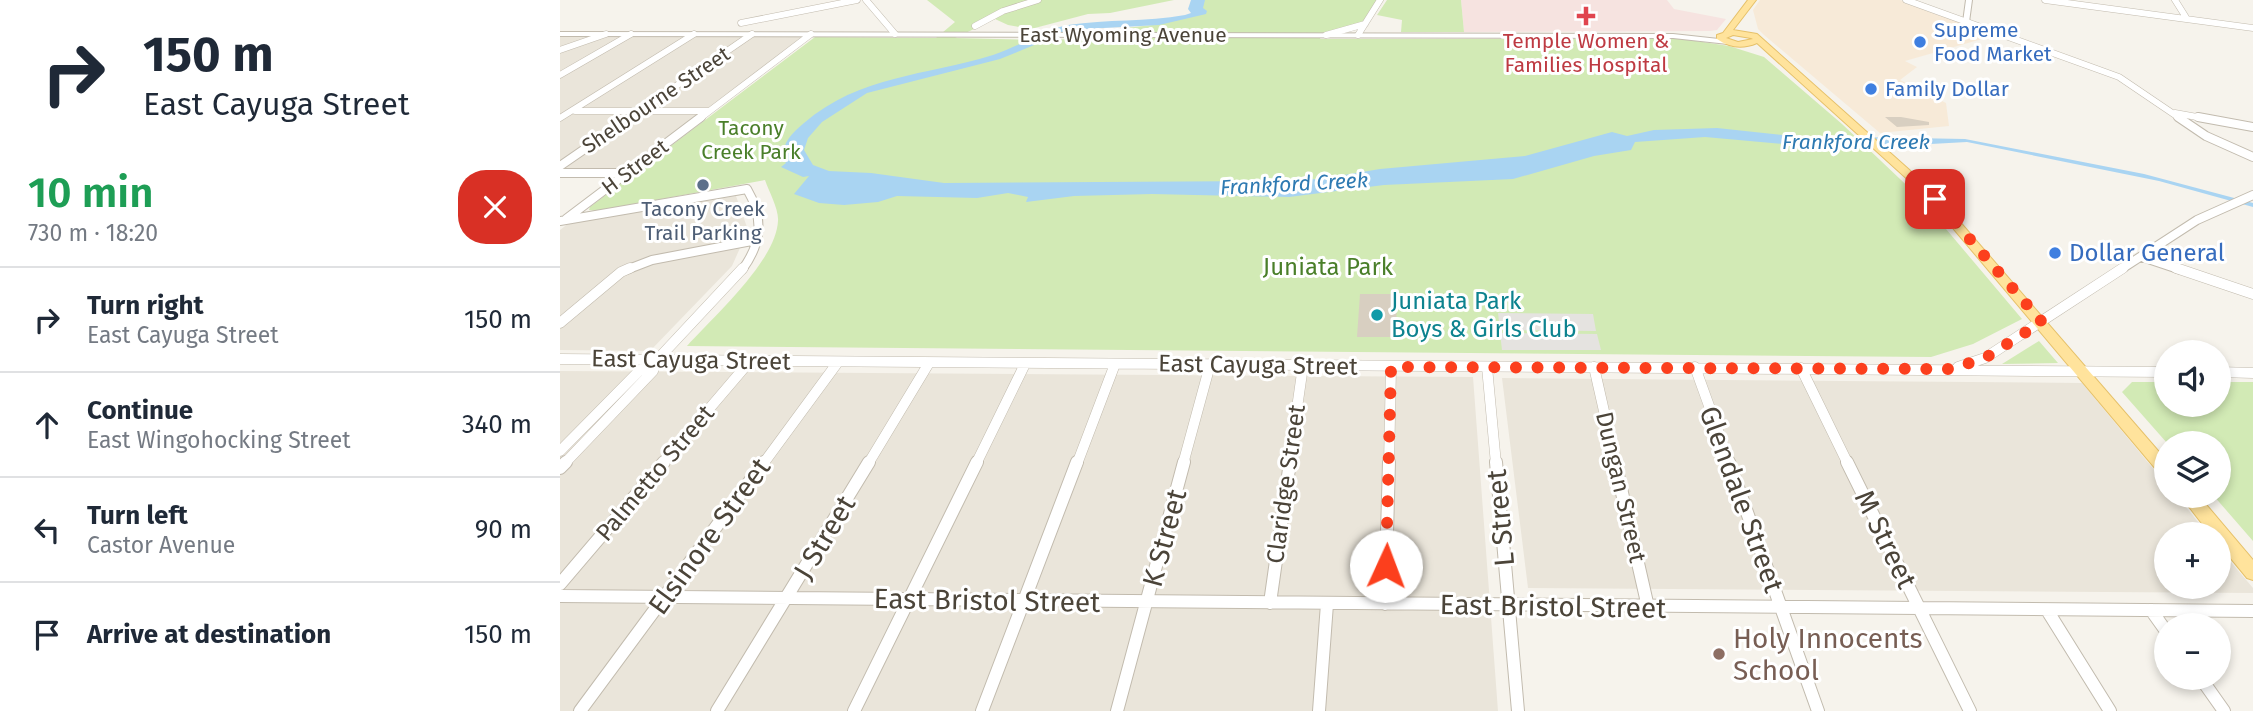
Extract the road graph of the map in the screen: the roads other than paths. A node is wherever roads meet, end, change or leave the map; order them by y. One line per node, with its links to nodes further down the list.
1 (857, 0): 14 (street)
2 (866, 0): 25 (street)
3 (1038, 0): 16 (street)
4 (1380, 0): 15 (street)
5 (1752, 0): 18 (main road)
6 (1906, 0): 13 (street)
7 (1969, 0): 13 (street)
8 (2045, 0): 11 (street)
9 (2111, 0): 11 (street)
10 (2175, 0): 12 (street)
11 (2116, 10): 12 (street)
12 (2187, 19): 17 (street)
13 (1966, 22): 39 (street)
14 (741, 23)
15 (1366, 24): 27 (street); 28 (street)
16 (975, 26)
17 (2253, 28)
18 (1725, 33): 26 (main road); 29 (street, East Wyoming Avenue); 30 (main road)
19 (560, 34): 20 (street, East Wyoming Avenue)
20 (606, 34): 21 (street, East Wyoming Avenue); 32 (street)
21 (631, 34): 22 (street, East Wyoming Avenue); 34 (street)
22 (694, 34): 23 (street, East Wyoming Avenue); 36 (street)
23 (752, 34): 24 (street, East Wyoming Avenue); 37 (street, Shelbourne Street)
24 (811, 34): 25 (street, East Wyoming Avenue); 38 (street, H Street)
25 (895, 34): 27 (street, East Wyoming Avenue)
26 (1754, 34): 31 (main road); 33 (main road)
27 (1326, 35): 28 (street, East Wyoming Avenue)
28 (1359, 35): 29 (street, East Wyoming Avenue)
29 (1686, 36): 30 (street, East Wyoming Avenue)
30 (1728, 43): 31 (main road)
31 (1740, 44): 33 (main road)
32 (560, 50)
33 (1775, 57): 51 (main road)
34 (560, 75)
35 (560, 111): 36 (street)
36 (572, 111): 37 (street); 40 (street)
37 (641, 111): 38 (street); 43 (street, Shelbourne Street)
38 (709, 111): 45 (street, H Street)
39 (2171, 112): 41 (street); 42 (street)
40 (560, 118)
41 (2253, 127)
42 (2253, 157)
43 (560, 166)
44 (560, 173): 45 (street)
45 (627, 173): 47 (street, H Street)
46 (2251, 196): 49 (street)
47 (562, 222): 48 (street)
48 (757, 240): 52 (street); 54 (street)
49 (2142, 257): 50 (street); 51 (street)
50 (2253, 294)
51 (2042, 322): 67 (street); 68 (main road)
52 (560, 323)
53 (560, 359): 54 (street, East Cayuga Street)
54 (657, 360): 55 (street, East Cayuga Street); 72 (street); 74 (street)
55 (750, 361): 56 (street, East Cayuga Street); 77 (street, Palmetto Street)
56 (838, 362): 57 (street, East Cayuga Street); 79 (street, Elsinore Street)
57 (929, 363): 58 (street, East Cayuga Street); 80 (street, J Street)
58 (1025, 364): 59 (street, East Cayuga Street); 81 (street)
59 (1115, 364): 60 (street, East Cayuga Street); 82 (street)
60 (1210, 365): 61 (street, East Cayuga Street); 83 (street, K Street)
61 (1303, 366): 62 (street, East Cayuga Street); 84 (street, Claridge Street)
62 (1391, 367): 63 (street, East Cayuga Street); 86 (street)
63 (1487, 367): 64 (street, East Cayuga Street); 87 (street, L Street)
64 (1594, 367): 65 (street, East Cayuga Street); 88 (street, Dungan Street)
65 (1695, 367): 66 (street, East Cayuga Street); 89 (street, Glendale Street)
66 (1801, 368): 67 (street, East Cayuga Street); 90 (street, M Street)
67 (1950, 369): 68 (street, East Cayuga Street)
68 (2084, 372): 69 (street, East Cayuga Street); 73 (main road)
69 (2154, 372)
70 (2231, 372): 71 (street)
71 (2253, 373)
72 (560, 451)
73 (2154, 456)
74 (560, 468)
75 (2199, 508): 76 (main road)
76 (2253, 573)
77 (560, 584)
78 (560, 596): 79 (street, East Bristol Street)
79 (664, 597): 80 (street, East Bristol Street); 96 (street, Elsinore Street)
80 (787, 598): 81 (street, East Bristol Street); 97 (street, J Street)
81 (909, 600): 82 (street, East Bristol Street); 98 (street)
82 (1024, 601): 83 (street, East Bristol Street); 99 (street)
83 (1146, 602): 84 (street, East Bristol Street); 100 (street, K Street)
84 (1270, 603): 85 (street, East Bristol Street)
85 (1328, 604): 86 (street, East Bristol Street); 101 (street)
86 (1385, 604): 87 (street, East Bristol Street)
87 (1509, 605): 88 (street, East Bristol Street); 102 (street, L Street)
88 (1648, 607): 89 (street, East Bristol Street)
89 (1780, 607): 90 (street, East Bristol Street); 103 (street, Glendale Street)
90 (1921, 610): 91 (street, East Bristol Street); 104 (street, M Street)
91 (2048, 610): 92 (street, East Bristol Street); 105 (street)
92 (2151, 610): 93 (street, East Bristol Street); 94 (street)
93 (2253, 611)
94 (2154, 614)
95 (2209, 690): 106 (street)
96 (580, 711)
97 (717, 711)
98 (854, 711)
99 (982, 711)
100 (1117, 711)
101 (1319, 711)
102 (1518, 711)
103 (1818, 711)
104 (1970, 711)
105 (2110, 711)
106 (2224, 711)

